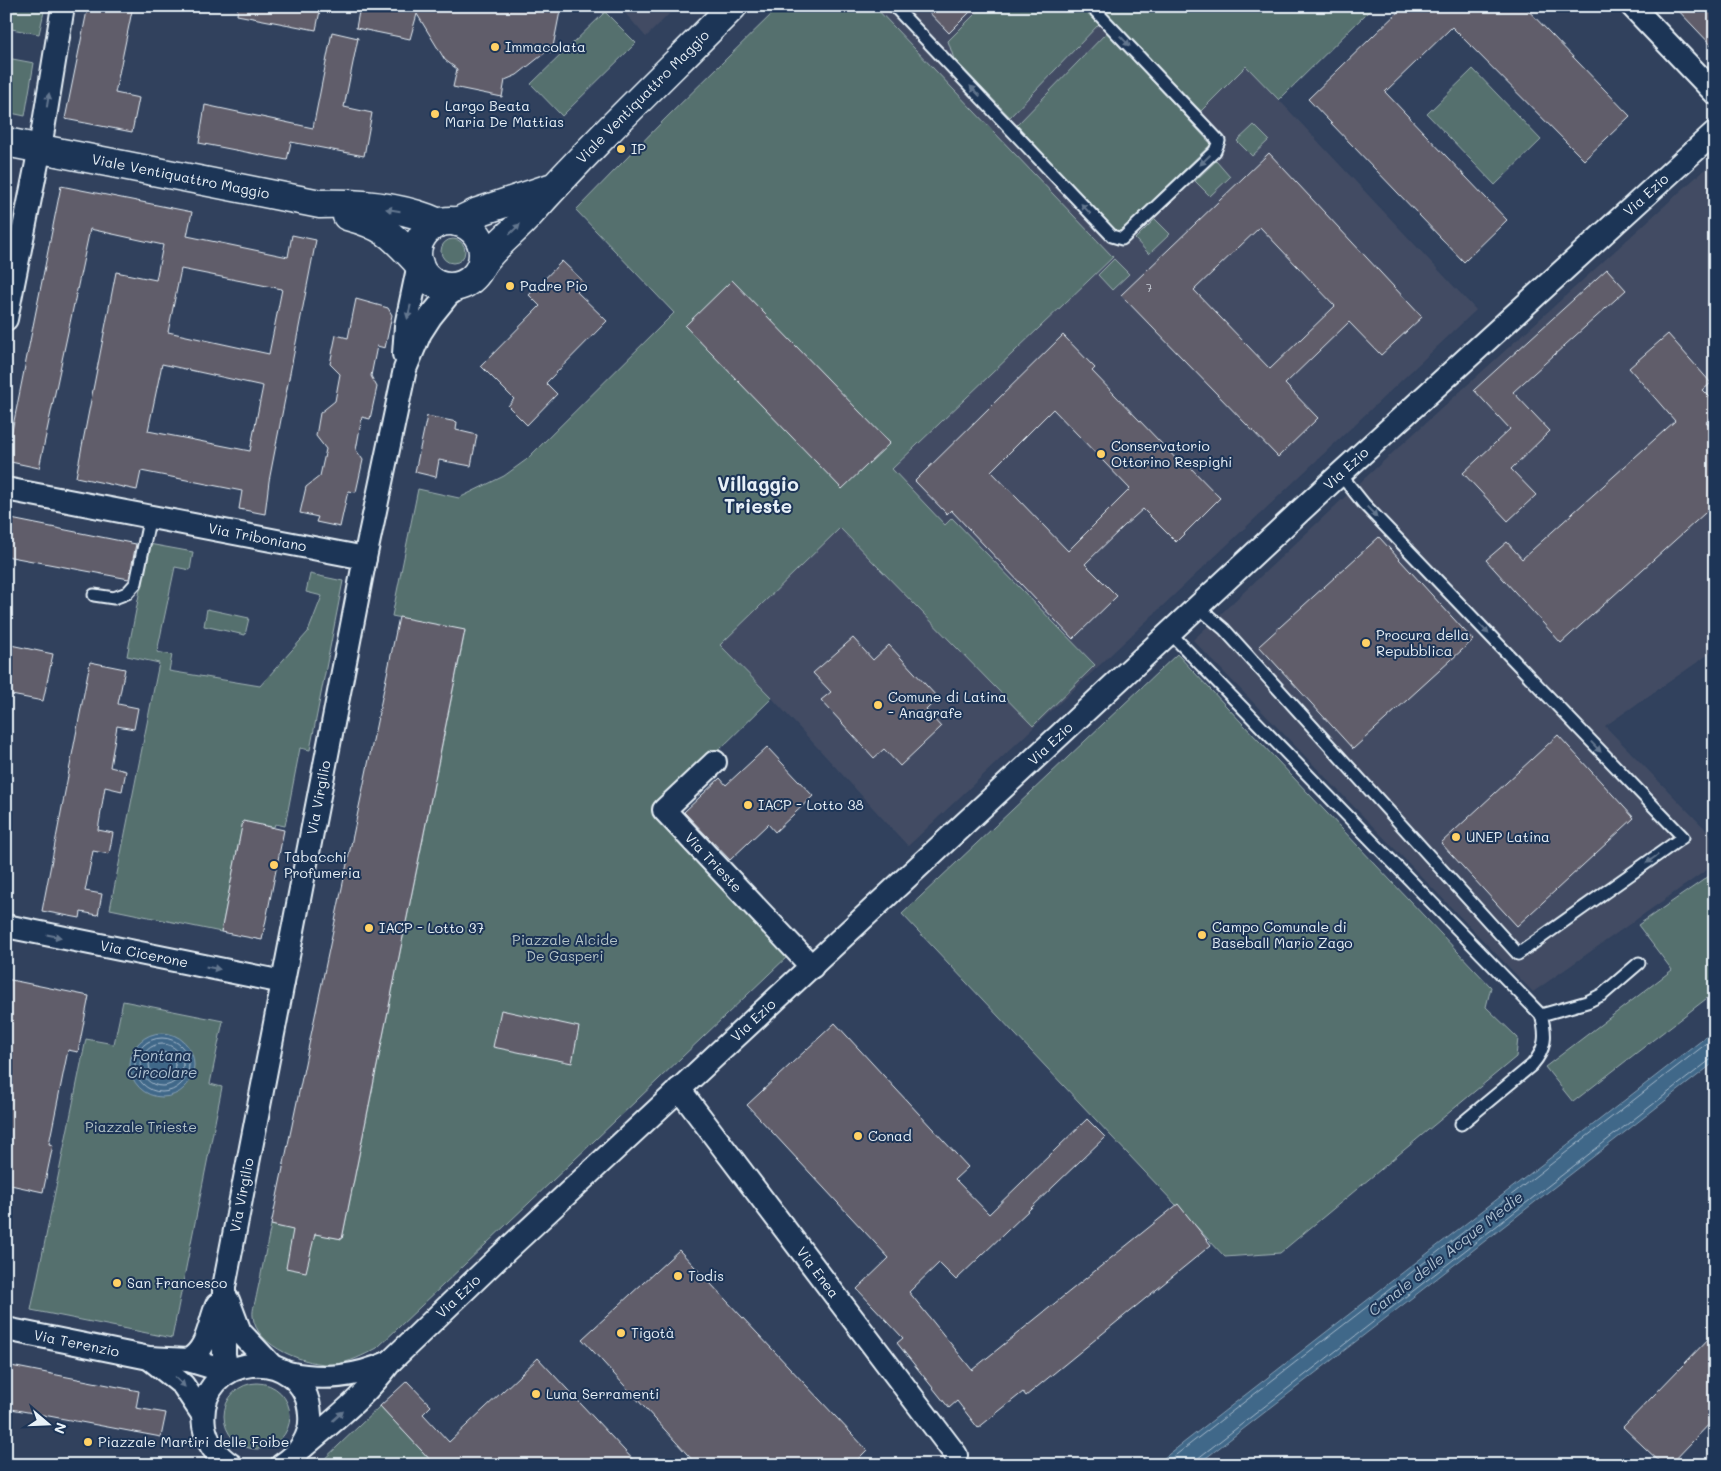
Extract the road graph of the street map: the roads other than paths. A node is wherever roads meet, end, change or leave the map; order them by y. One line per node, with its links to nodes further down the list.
1 (63, 6): 9 (street, one-way to 1)
2 (733, 6): 10 (main road, Viale Ventiquattro Maggio)
3 (894, 6): 4 (lane, one-way to 3)
4 (1091, 6)
5 (1632, 6): 6 (street)
6 (1715, 93)
7 (1715, 132): 18 (street, Via Ezio)
8 (6, 142): 9 (main road, Viale Ventiquattro Maggio)
9 (40, 148): 11 (main road, Viale Ventiquattro Maggio); 16 (street)
10 (554, 187): 12 (main road); 14 (main road, one-way to 10)
11 (320, 204): 12 (main road, one-way to 11); 13 (main road)
12 (448, 223): 13 (main road); 14 (main road)
13 (419, 264): 15 (main road); 17 (street, one-way to 17)
14 (482, 264): 15 (main road)
15 (461, 286): 17 (street)
16 (6, 319)
17 (405, 369): 21 (street, Via Virgilio)
18 (1340, 474): 23 (street, Via Ezio); 23 (lane, one-way to 23)
19 (6, 489): 20 (street, Via Triboniano)
20 (150, 516): 21 (street, Via Triboniano); 22 (lane)
21 (365, 558): 29 (street, Via Virgilio)
22 (94, 595)
23 (1198, 607): 24 (street, Via Ezio)
24 (1170, 633): 28 (street, Via Ezio); 30 (lane)
25 (715, 762): 28 (street, Via Trieste)
26 (6, 926): 29 (street, Via Cicerone, one-way to 29)
27 (1638, 963): 30 (lane)
28 (812, 967): 31 (street, Via Ezio)
29 (283, 982): 33 (street, Via Virgilio)
30 (1541, 1015): 32 (lane)
31 (679, 1089): 37 (street, Via Ezio); 42 (street, Via Enea)
32 (1461, 1124)
33 (224, 1288): 36 (street, Via Virgilio); 38 (street); 39 (street, Via Virgilio)
34 (6, 1329): 35 (street, Via Terenzio)
35 (149, 1358): 36 (street, Via Terenzio); 40 (street, Via Terenzio, one-way to 40)
36 (188, 1360): 39 (street, Via Terenzio)
37 (391, 1361): 38 (street, Via Ezio); 41 (street, Via Ezio, one-way to 37)
38 (280, 1369): 39 (street, Via Ezio); 41 (street)
39 (228, 1372): 40 (street)
40 (203, 1415): 43 (street)
41 (302, 1448): 45 (street, Via Ezio)
42 (956, 1455)
43 (214, 1457): 44 (street)
44 (231, 1465)
45 (282, 1465)

